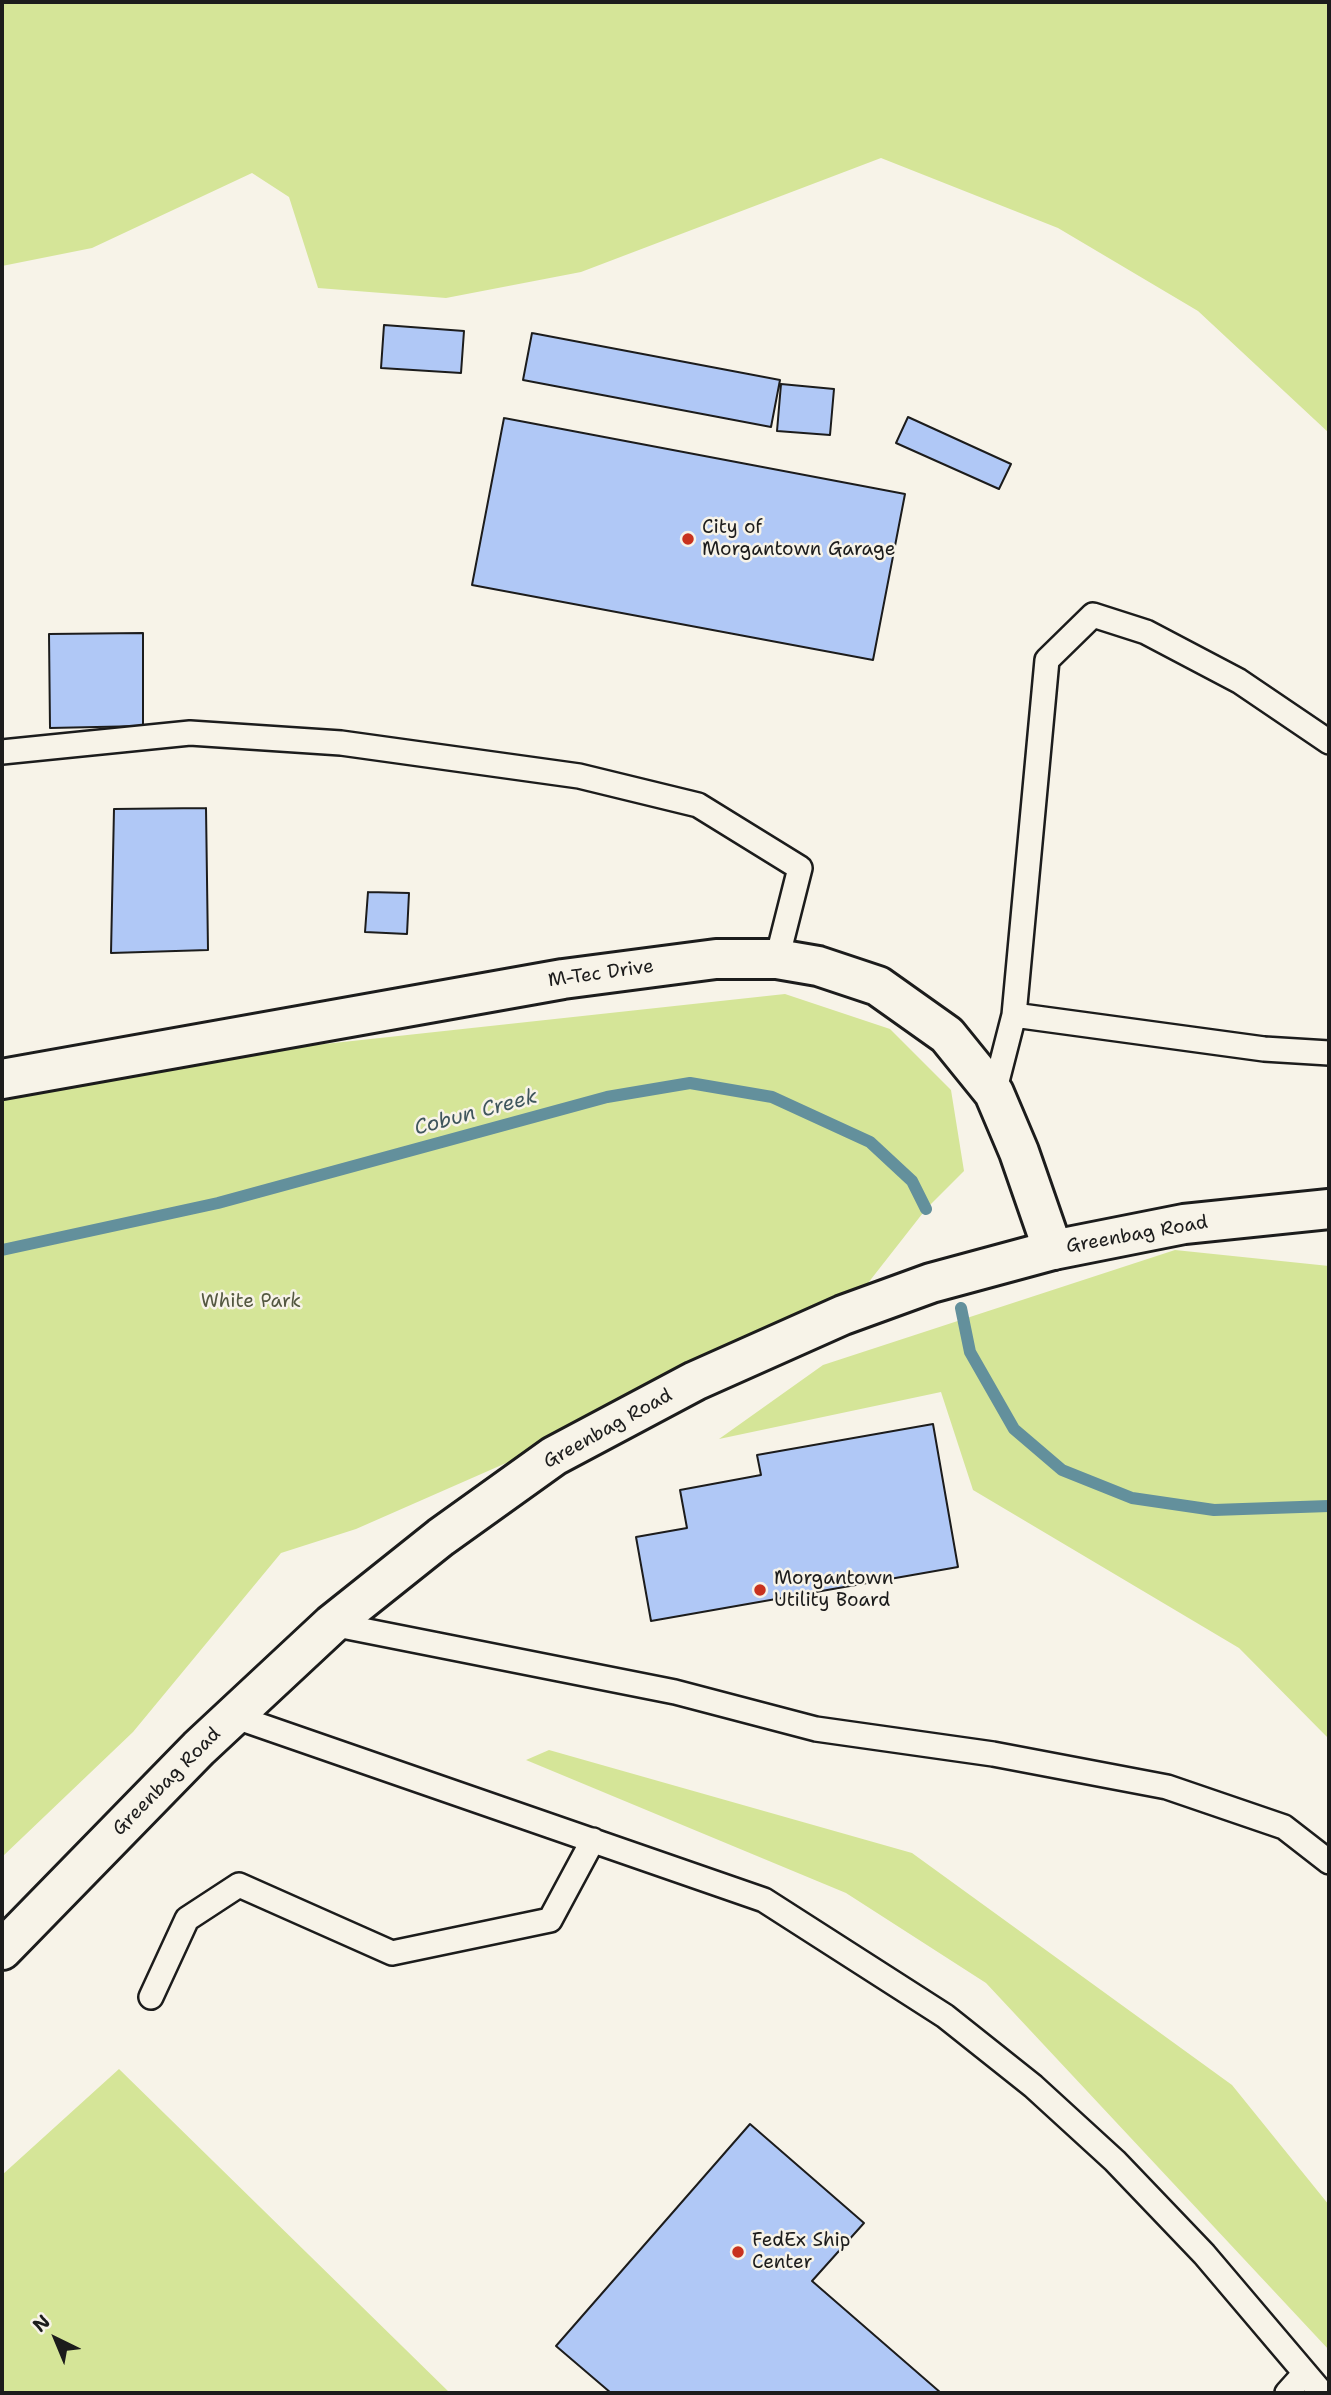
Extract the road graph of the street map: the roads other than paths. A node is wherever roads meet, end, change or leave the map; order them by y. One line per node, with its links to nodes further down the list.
1 (1329, 742): 4 (lane)
2 (2, 751): 3 (lane)
3 (777, 959): 6 (main road, M-Tec Drive); 7 (main road, M-Tec Drive)
4 (1014, 1015): 5 (lane); 7 (lane)
5 (1329, 1054)
6 (2, 1079)
7 (994, 1093): 9 (main road, M-Tec Drive)
8 (1329, 1209): 9 (main road, Greenbag Road)
9 (1053, 1250): 10 (main road, Greenbag Road)
10 (332, 1624): 11 (main road, Greenbag Road); 13 (lane)
11 (233, 1716): 12 (lane); 14 (main road, Greenbag Road)
12 (593, 1840): 15 (lane); 16 (lane)
13 (1329, 1862)
14 (2, 1950)
15 (151, 1997)
16 (1305, 2374): 17 (lane); 18 (lane)
17 (1287, 2393)
18 (1322, 2393)

